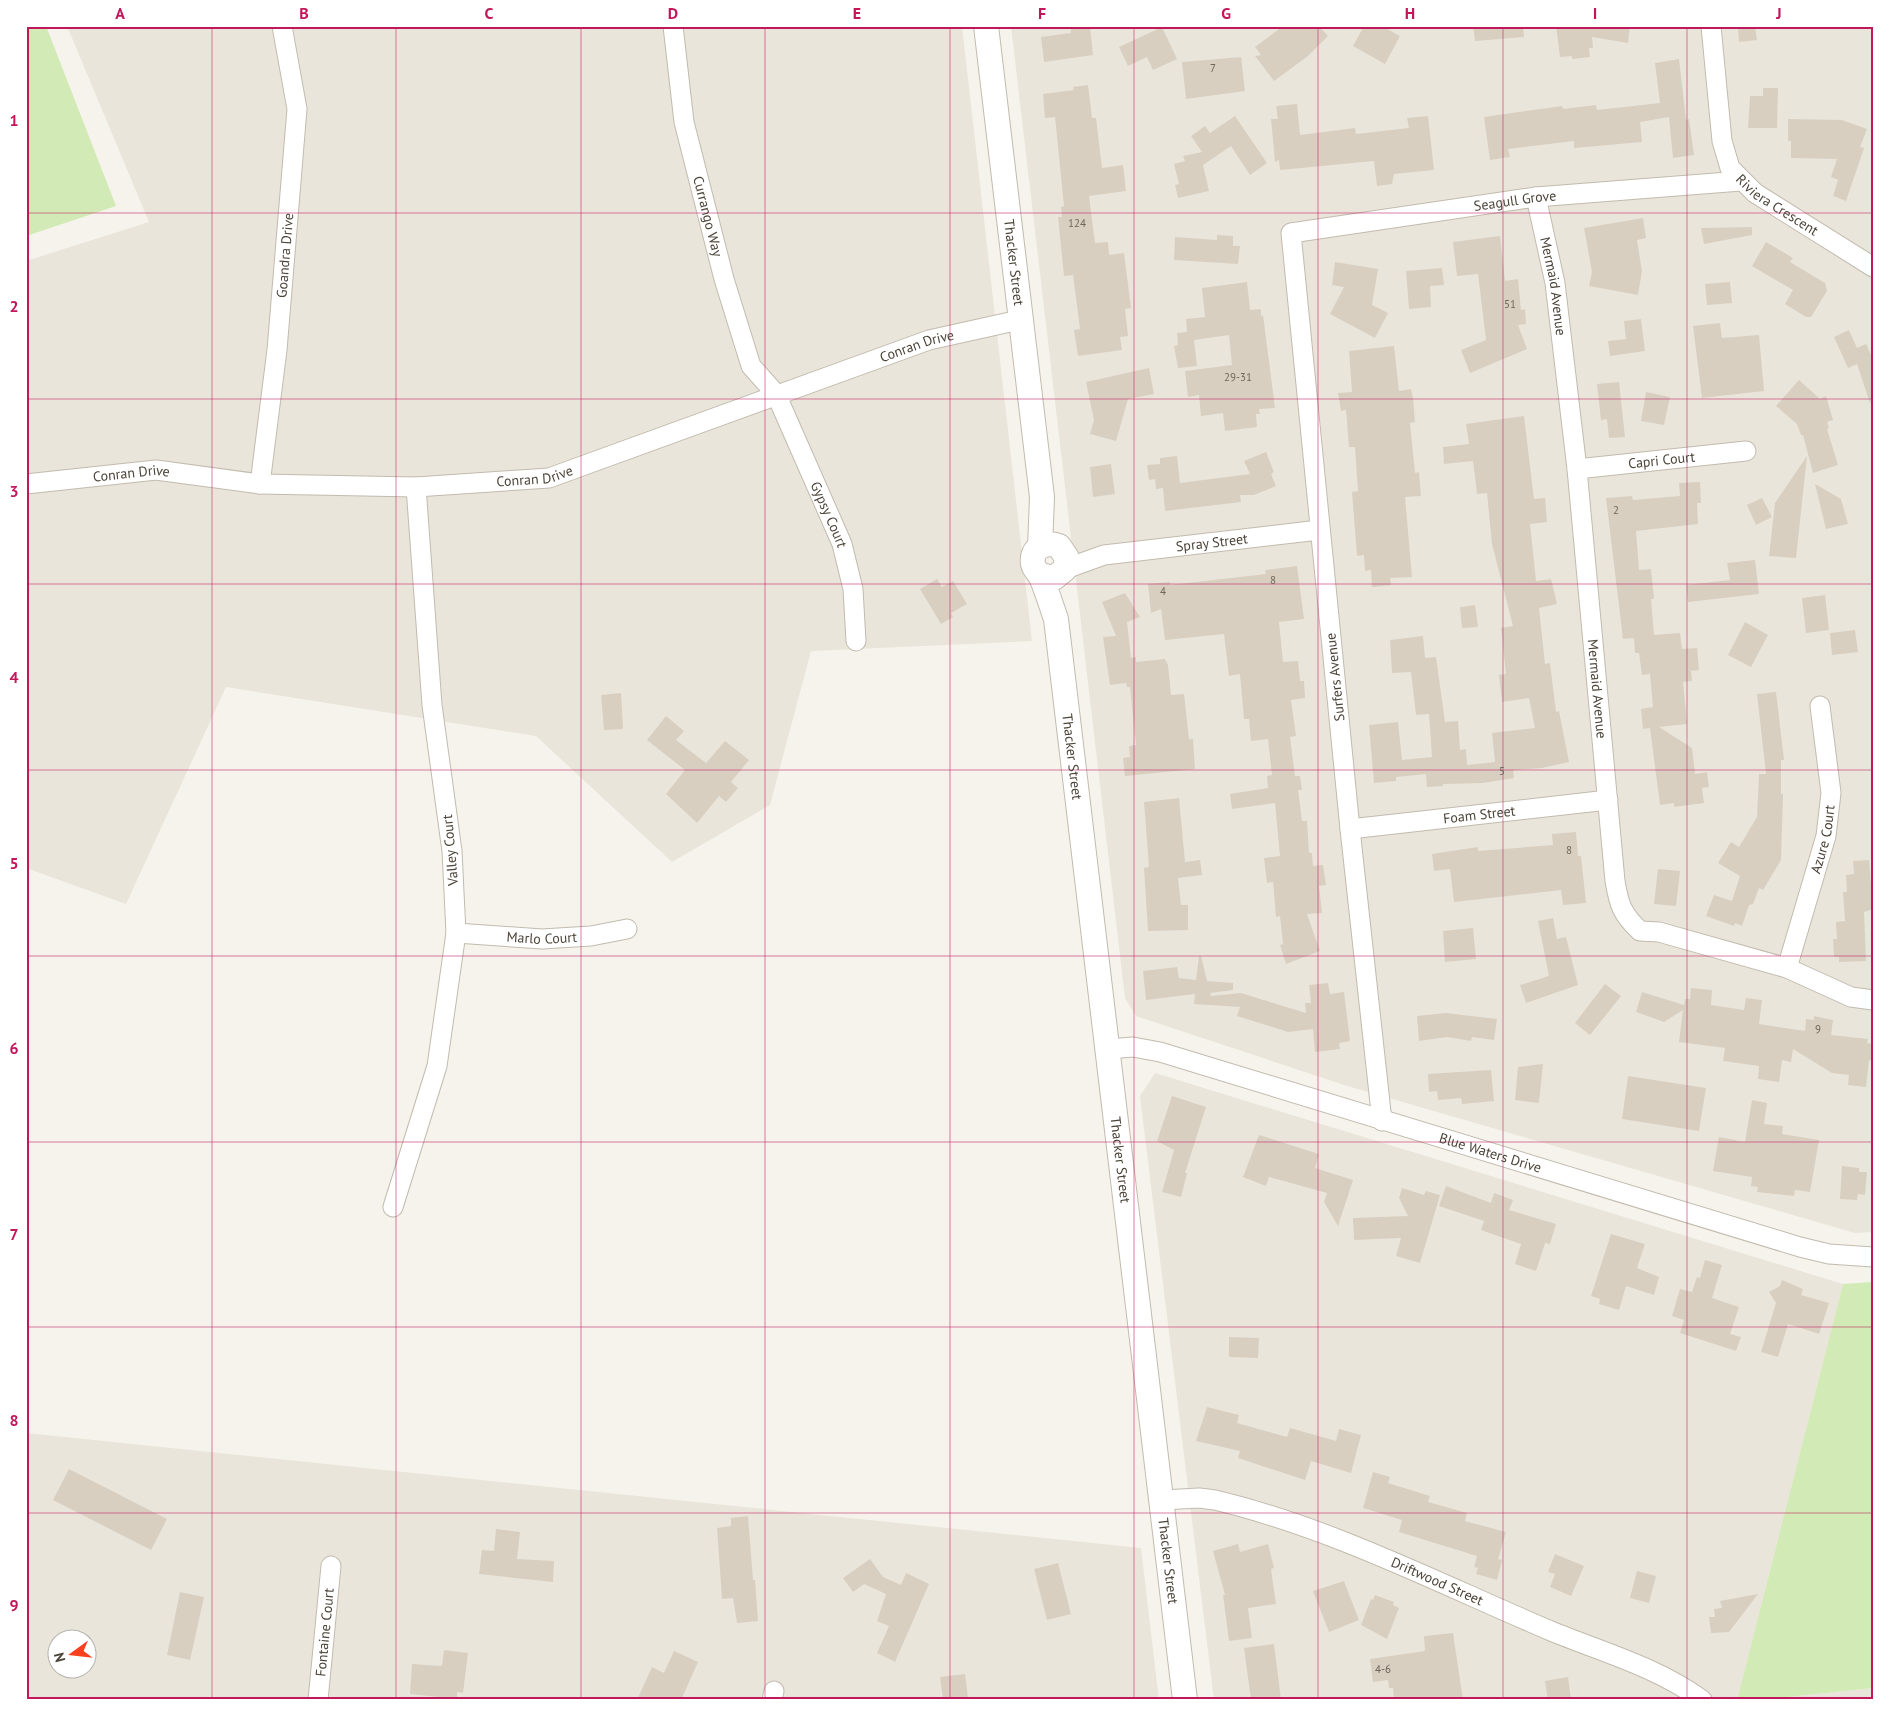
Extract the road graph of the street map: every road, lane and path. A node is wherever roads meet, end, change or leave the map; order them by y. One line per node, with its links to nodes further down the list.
1 (282, 26): 14 (street, Goandra Drive)
2 (673, 26): 10 (street, Currango Way)
3 (986, 26): 9 (street, Thacker Street)
4 (1711, 26): 5 (street, Riviera Crescent)
5 (1741, 182): 6 (street, Seagull Grove); 8 (street, Riviera Crescent)
6 (1536, 197): 7 (street, Seagull Grove); 12 (street, Mermaid Avenue)
7 (1291, 233): 16 (street, Surfers Avenue)
8 (1873, 266)
9 (1019, 320): 10 (street, Conran Drive); 17 (street, Thacker Street)
10 (776, 394): 15 (street, Conran Drive); 18 (street, Gypsy Court)
11 (1746, 451): 12 (street, Capri Court)
12 (1577, 469): 20 (street, Mermaid Avenue)
13 (26, 484): 14 (street, Conran Drive)
14 (260, 484): 15 (street, Conran Drive)
15 (416, 487): 23 (street, Valley Court)
16 (1320, 530): 17 (street, Spray Street); 21 (street, Surfers Avenue)
17 (1055, 560): 26 (street, Thacker Street)
18 (856, 641)
19 (1820, 706): 24 (street, Azure Court)
20 (1608, 800): 21 (street, Foam Street); 24 (street, Mermaid Avenue)
21 (1350, 829): 27 (street, Surfers Avenue)
22 (627, 929): 23 (street, Marlo Court)
23 (456, 933): 28 (street, Valley Court)
24 (1787, 968): 25 (street, Mermaid Avenue)
25 (1873, 1000)
26 (1108, 1049): 27 (street, Blue Waters Drive); 30 (street, Thacker Street)
27 (1382, 1121): 29 (street, Blue Waters Drive)
28 (393, 1206)
29 (1873, 1257)
30 (1162, 1500): 33 (street, Thacker Street); 34 (street, Driftwood Street)
31 (331, 1566): 32 (street, Fontaine Court)
32 (318, 1700)
33 (1185, 1700)
34 (1702, 1700)

